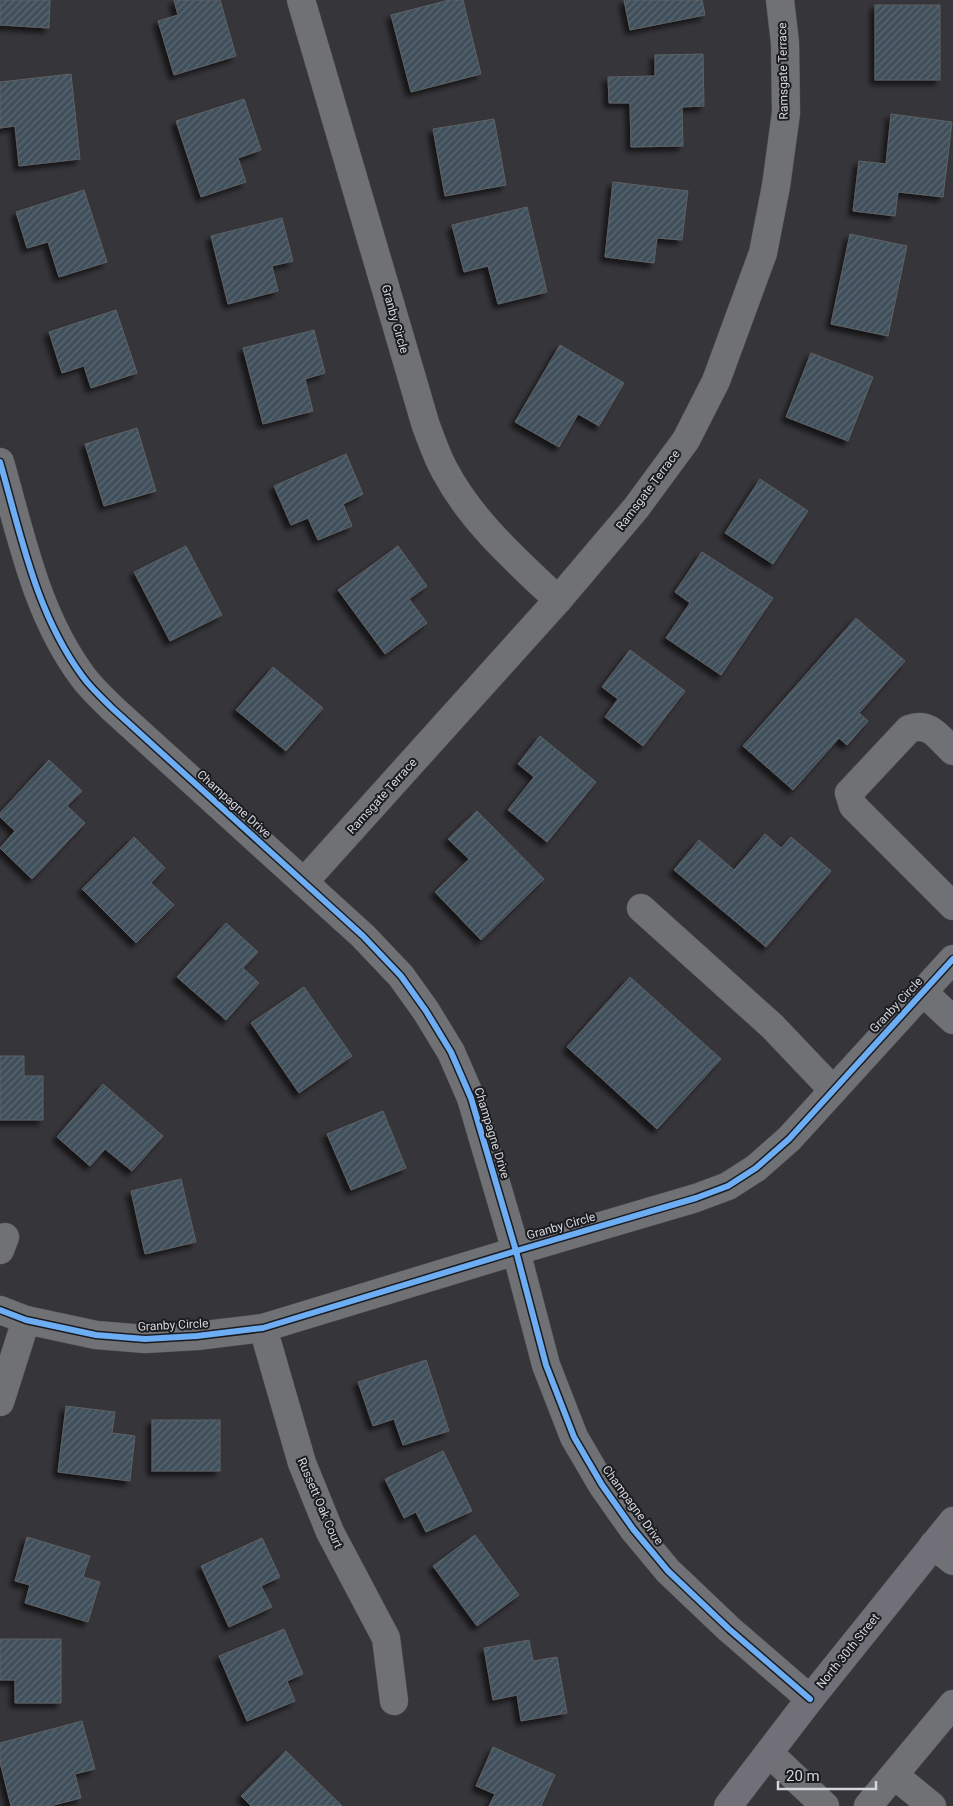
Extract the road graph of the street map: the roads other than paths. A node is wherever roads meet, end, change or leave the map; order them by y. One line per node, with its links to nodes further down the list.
1 (300, 0): 4 (street, Granby Circle)
2 (780, 0): 4 (street, Ramsgate Terrace)
3 (0, 462): 6 (street, Champagne Drive)
4 (558, 600): 6 (street, Ramsgate Terrace)
5 (953, 751): 7 (street)
6 (304, 882): 13 (street, Champagne Drive)
7 (953, 906)
8 (640, 908): 12 (street)
9 (953, 959): 10 (street, Granby Circle)
10 (923, 992): 11 (street); 12 (street, Granby Circle)
11 (953, 1020)
12 (833, 1090): 13 (street, Granby Circle)
13 (516, 1251): 16 (street, Granby Circle); 20 (street, Champagne Drive)
14 (0, 1310): 15 (street, Granby Circle)
15 (26, 1320): 16 (street, Granby Circle); 17 (street)
16 (263, 1328): 21 (street, Russett Oak Court)
17 (0, 1402)
18 (953, 1521): 19 (main road, North 30th Street)
19 (943, 1553): 20 (main road, North 30th Street)
20 (810, 1699): 23 (main road, North 30th Street)
21 (394, 1702)
22 (953, 1704): 24 (street)
23 (769, 1753): 25 (main road, North 30th Street); 26 (street)
24 (894, 1774): 27 (street); 28 (street)
25 (728, 1806)
26 (825, 1806)
27 (868, 1806)
28 (932, 1806)

